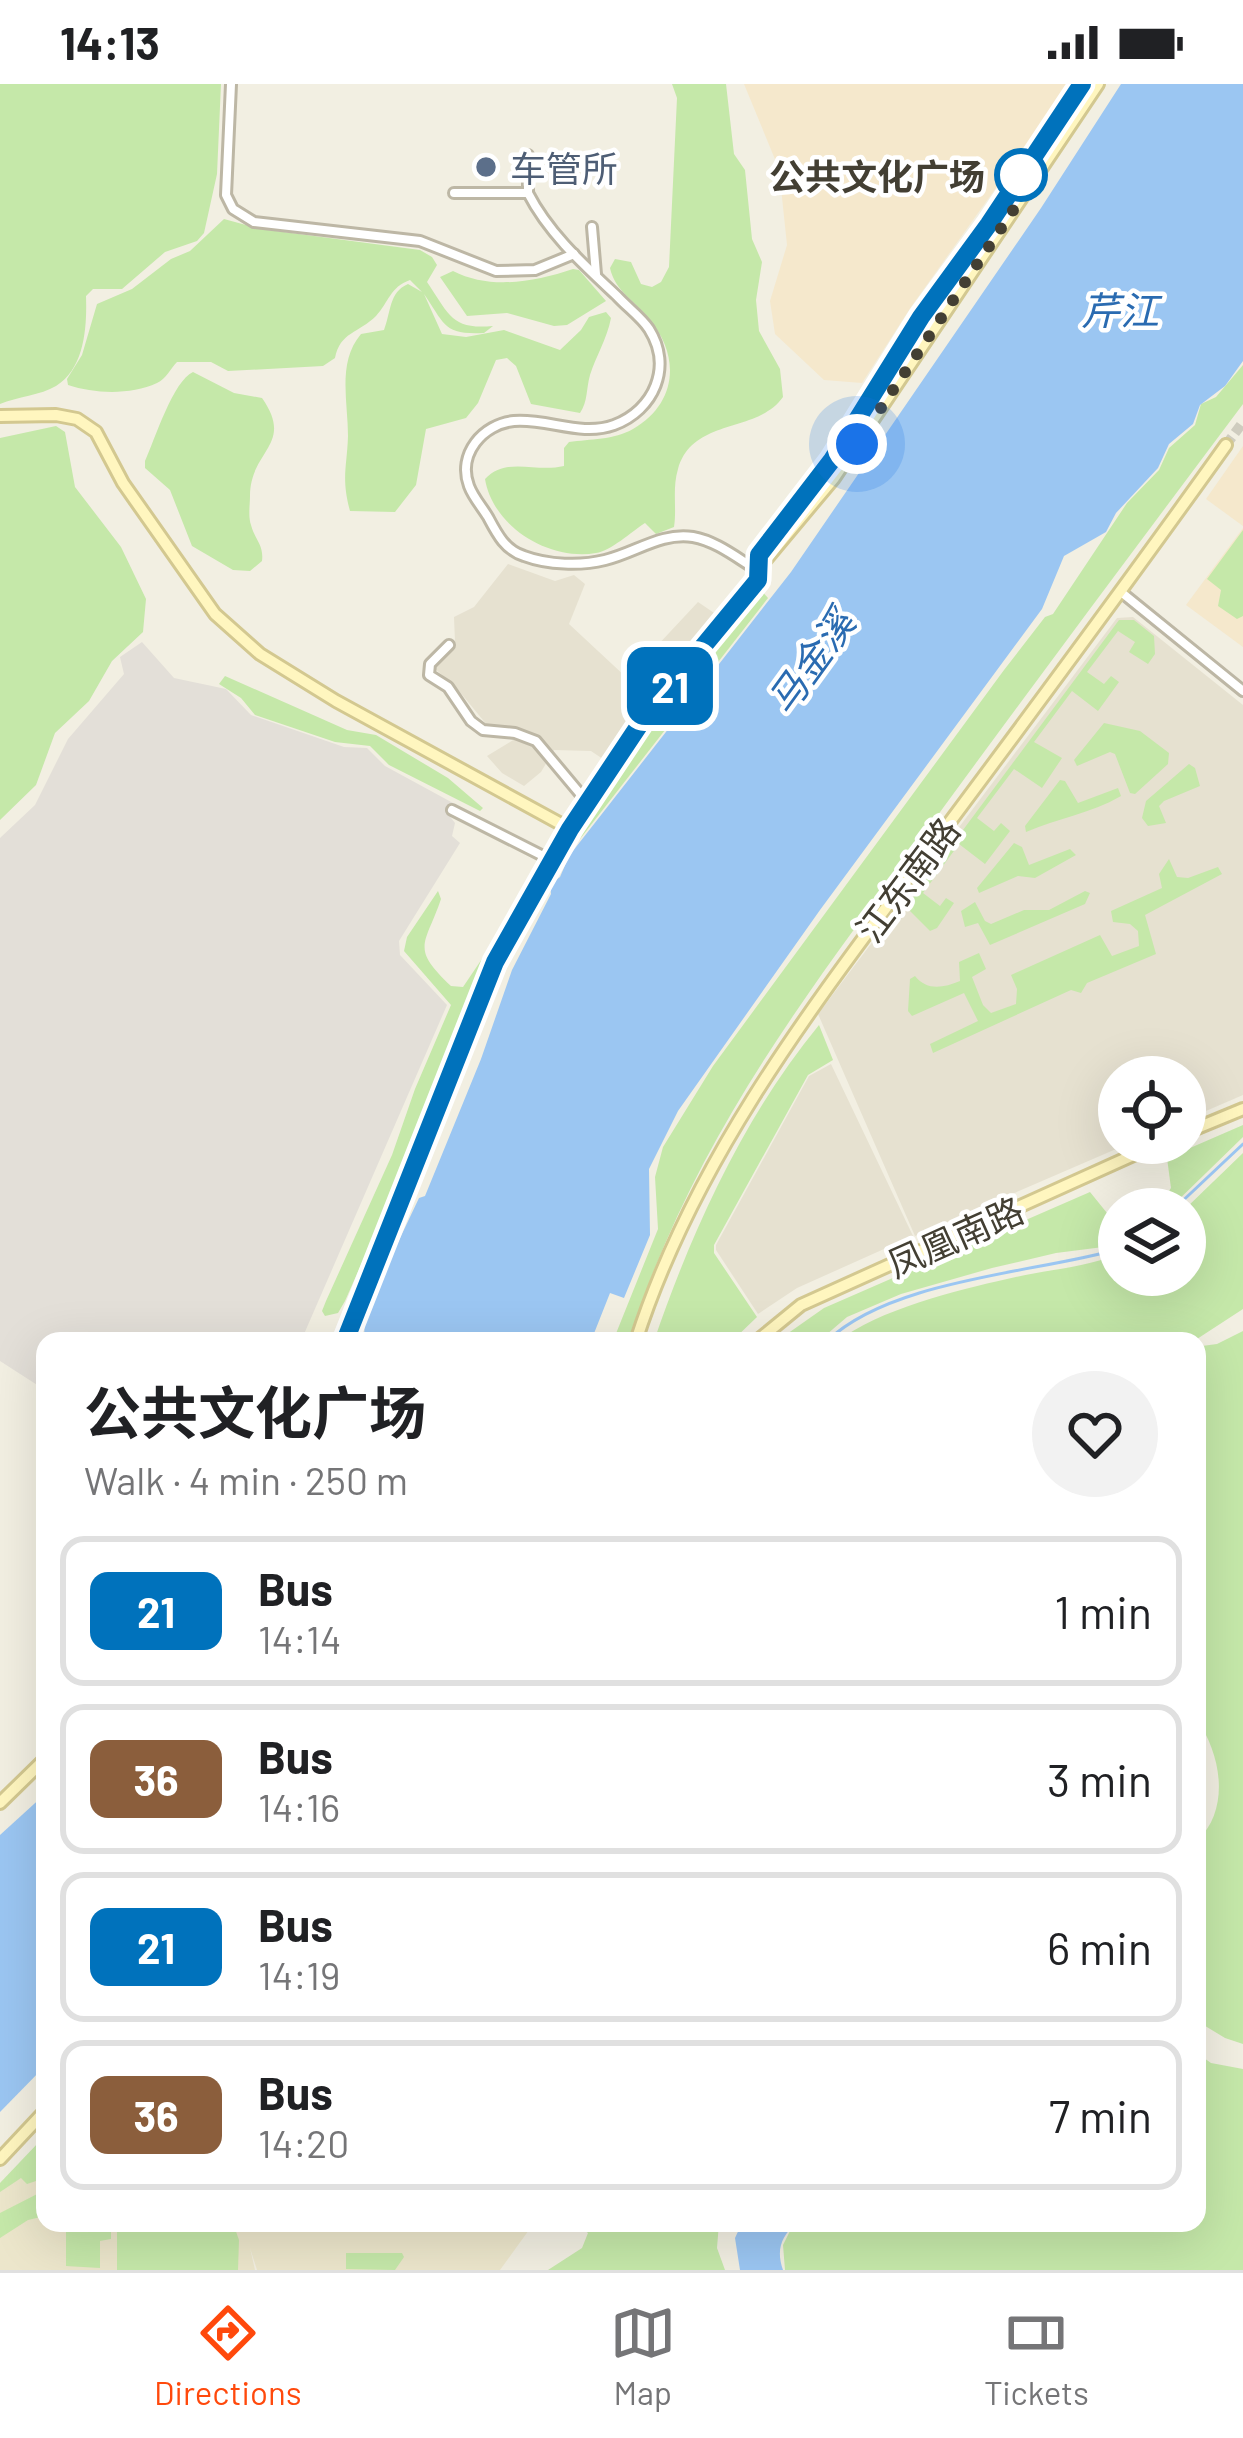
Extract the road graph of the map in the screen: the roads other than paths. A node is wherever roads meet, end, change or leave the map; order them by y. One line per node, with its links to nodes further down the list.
1 (230, 84): 8 (street)
2 (1082, 84): 12 (main road)
3 (1098, 84): 12 (main road)
4 (527, 155): 6 (street)
5 (454, 193): 6 (street)
6 (528, 193): 8 (street)
7 (592, 227): 9 (street)
8 (574, 254): 9 (street)
9 (596, 276): 12 (street)
10 (0, 416): 18 (main road)
11 (1226, 446): 13 (main road, 江东南路)
12 (757, 571): 16 (main road)
13 (1121, 592): 15 (street); 24 (main road, 江东南路)
14 (449, 646): 16 (street)
15 (1243, 692)
16 (587, 802): 18 (main road)
17 (452, 810): 19 (street)
18 (570, 829): 19 (main road)
19 (551, 860): 23 (main road)
20 (1243, 1109): 21 (main road)
21 (1206, 1124)
22 (1113, 1164): 25 (main road, 凤凰南路)
23 (349, 1332)
24 (639, 1332)
25 (768, 1332)
26 (36, 1768): 27 (main road)
27 (0, 1803)
28 (36, 2121): 29 (main road)
29 (0, 2159)

